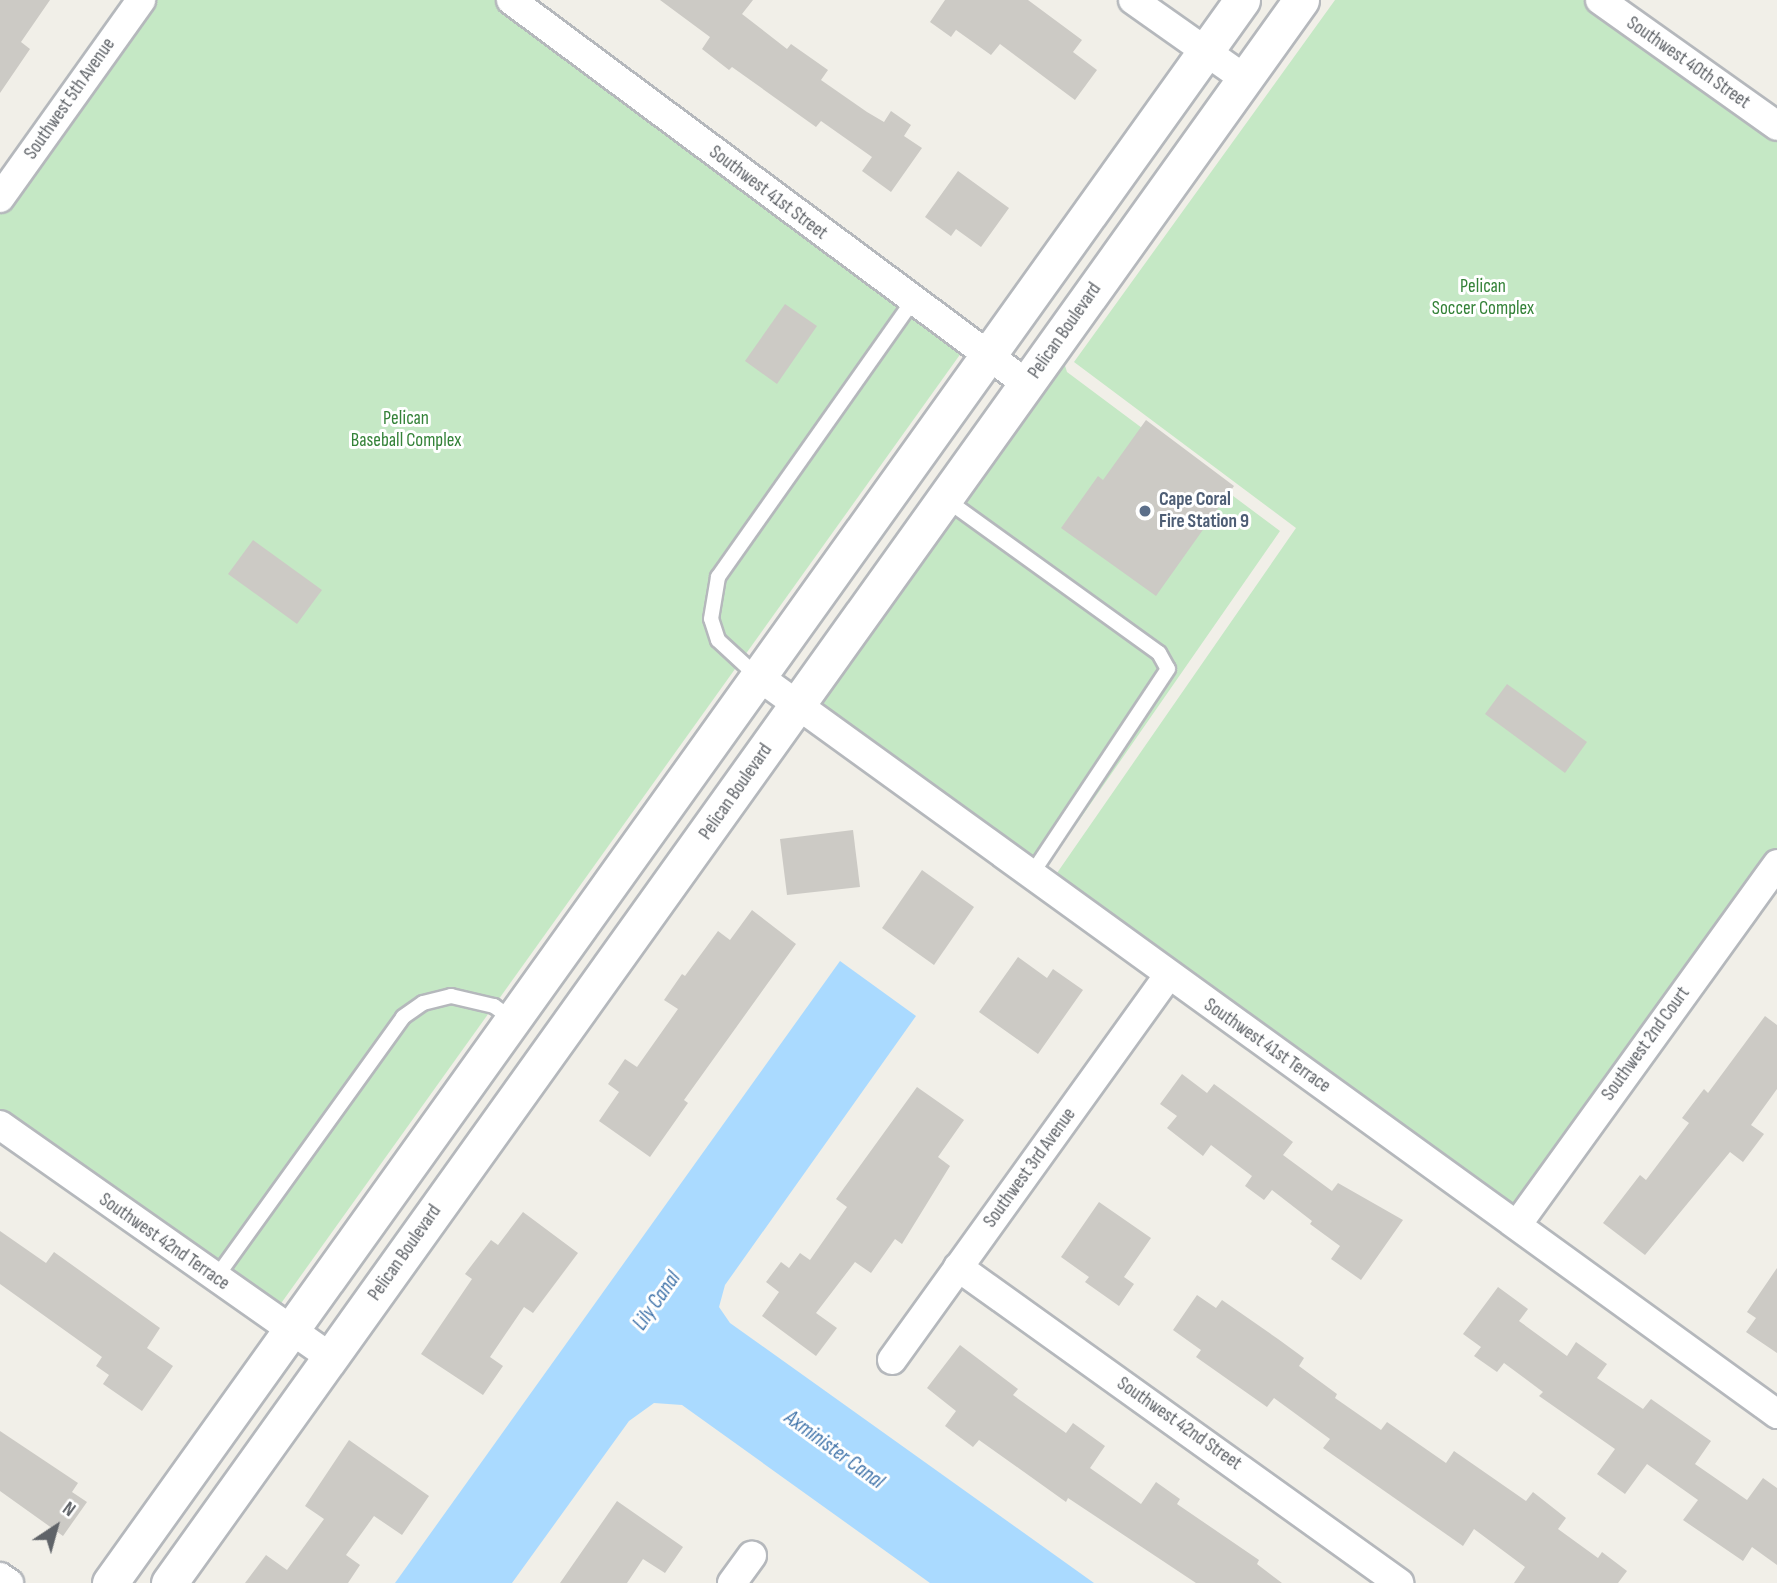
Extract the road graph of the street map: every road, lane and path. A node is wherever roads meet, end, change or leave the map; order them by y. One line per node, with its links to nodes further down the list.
1 (141, 0): 10 (street, Southwest 5th Avenue)
2 (511, 0): 11 (street, Southwest 41st Street)
3 (1133, 0): 7 (street)
4 (1241, 0): 7 (street)
5 (1301, 0): 8 (street, Pelican Boulevard)
6 (1600, 0): 9 (street, Southwest 40th Street)
7 (1204, 53): 8 (street); 12 (street)
8 (1245, 79): 13 (street, Pelican Boulevard)
9 (1777, 126)
10 (0, 198)
11 (913, 301): 12 (street, Southwest 41st Street); 15 (lane)
12 (988, 355): 13 (street, Southwest 41st Street); 15 (street)
13 (1027, 384): 14 (street, Pelican Boulevard)
14 (943, 497): 16 (street, Pelican Boulevard); 18 (lane)
15 (759, 677): 16 (street, Southwest 41st Terrace); 20 (street)
16 (797, 705): 18 (street, Southwest 41st Terrace); 26 (street, Pelican Boulevard)
17 (1777, 864): 22 (street, Southwest 2nd Court)
18 (1032, 874): 19 (street, Southwest 41st Terrace)
19 (1168, 976): 22 (street, Southwest 41st Terrace); 23 (street, Southwest 3rd Avenue)
20 (514, 1020): 24 (lane); 25 (street)
21 (0, 1125): 24 (street, Southwest 42nd Terrace)
22 (1517, 1225): 28 (street, Southwest 41st Terrace)
23 (958, 1267): 27 (street, Southwest 3rd Avenue); 35 (street, Southwest 42nd Street)
24 (215, 1279): 25 (street, Southwest 42nd Terrace)
25 (291, 1329): 26 (street, Southwest 42nd Terrace); 32 (street)
26 (331, 1357): 33 (street, Pelican Boulevard)
27 (892, 1360)
28 (1777, 1414)
29 (752, 1555): 34 (street)
30 (0, 1577): 31 (street)
31 (9, 1583)
32 (110, 1583)
33 (169, 1583)
34 (732, 1583)
35 (1399, 1583)

